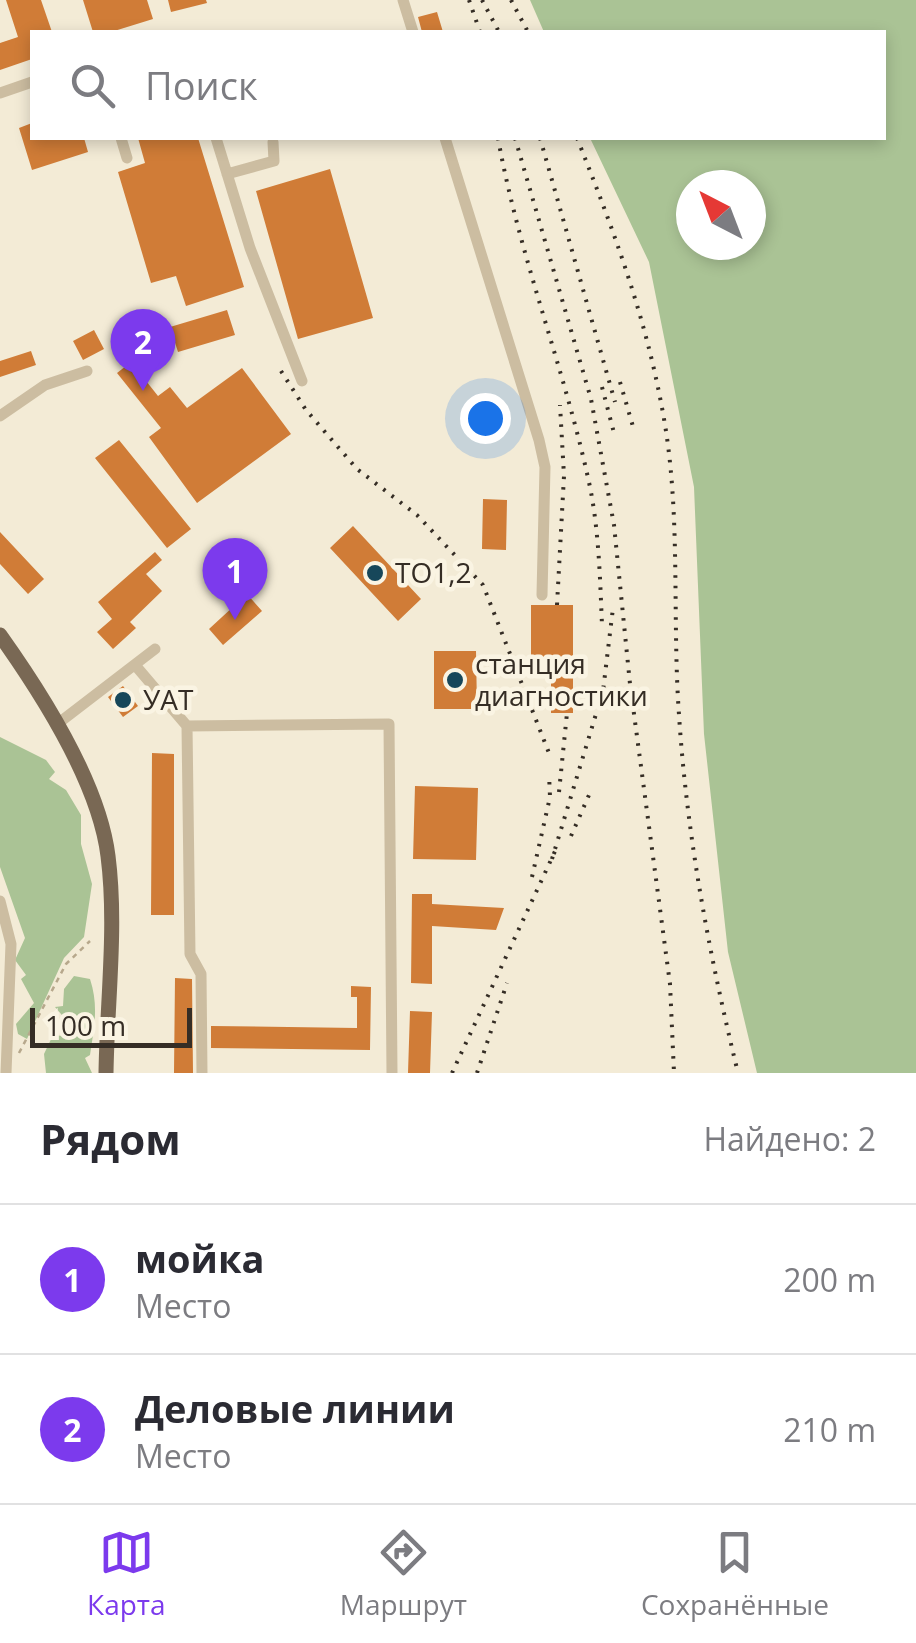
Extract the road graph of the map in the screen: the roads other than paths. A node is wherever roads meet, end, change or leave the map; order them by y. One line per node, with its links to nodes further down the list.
1 (403, 0): 2 (street)
2 (412, 30)
3 (30, 83): 4 (street)
4 (0, 92)
5 (122, 140): 9 (street)
6 (217, 140): 10 (street)
7 (447, 140): 14 (street)
8 (272, 142): 10 (street)
9 (128, 158)
10 (227, 174): 12 (street)
11 (87, 371): 13 (street)
12 (302, 380)
13 (0, 416)
14 (542, 595)
15 (0, 635): 18 (main road)
16 (155, 650): 17 (street)
17 (134, 665): 18 (street); 19 (street)
18 (56, 725): 22 (main road)
19 (187, 726): 23 (street); 24 (street)
20 (0, 901): 21 (street)
21 (6, 1072)
22 (106, 1073)
23 (202, 1073)
24 (392, 1073)

